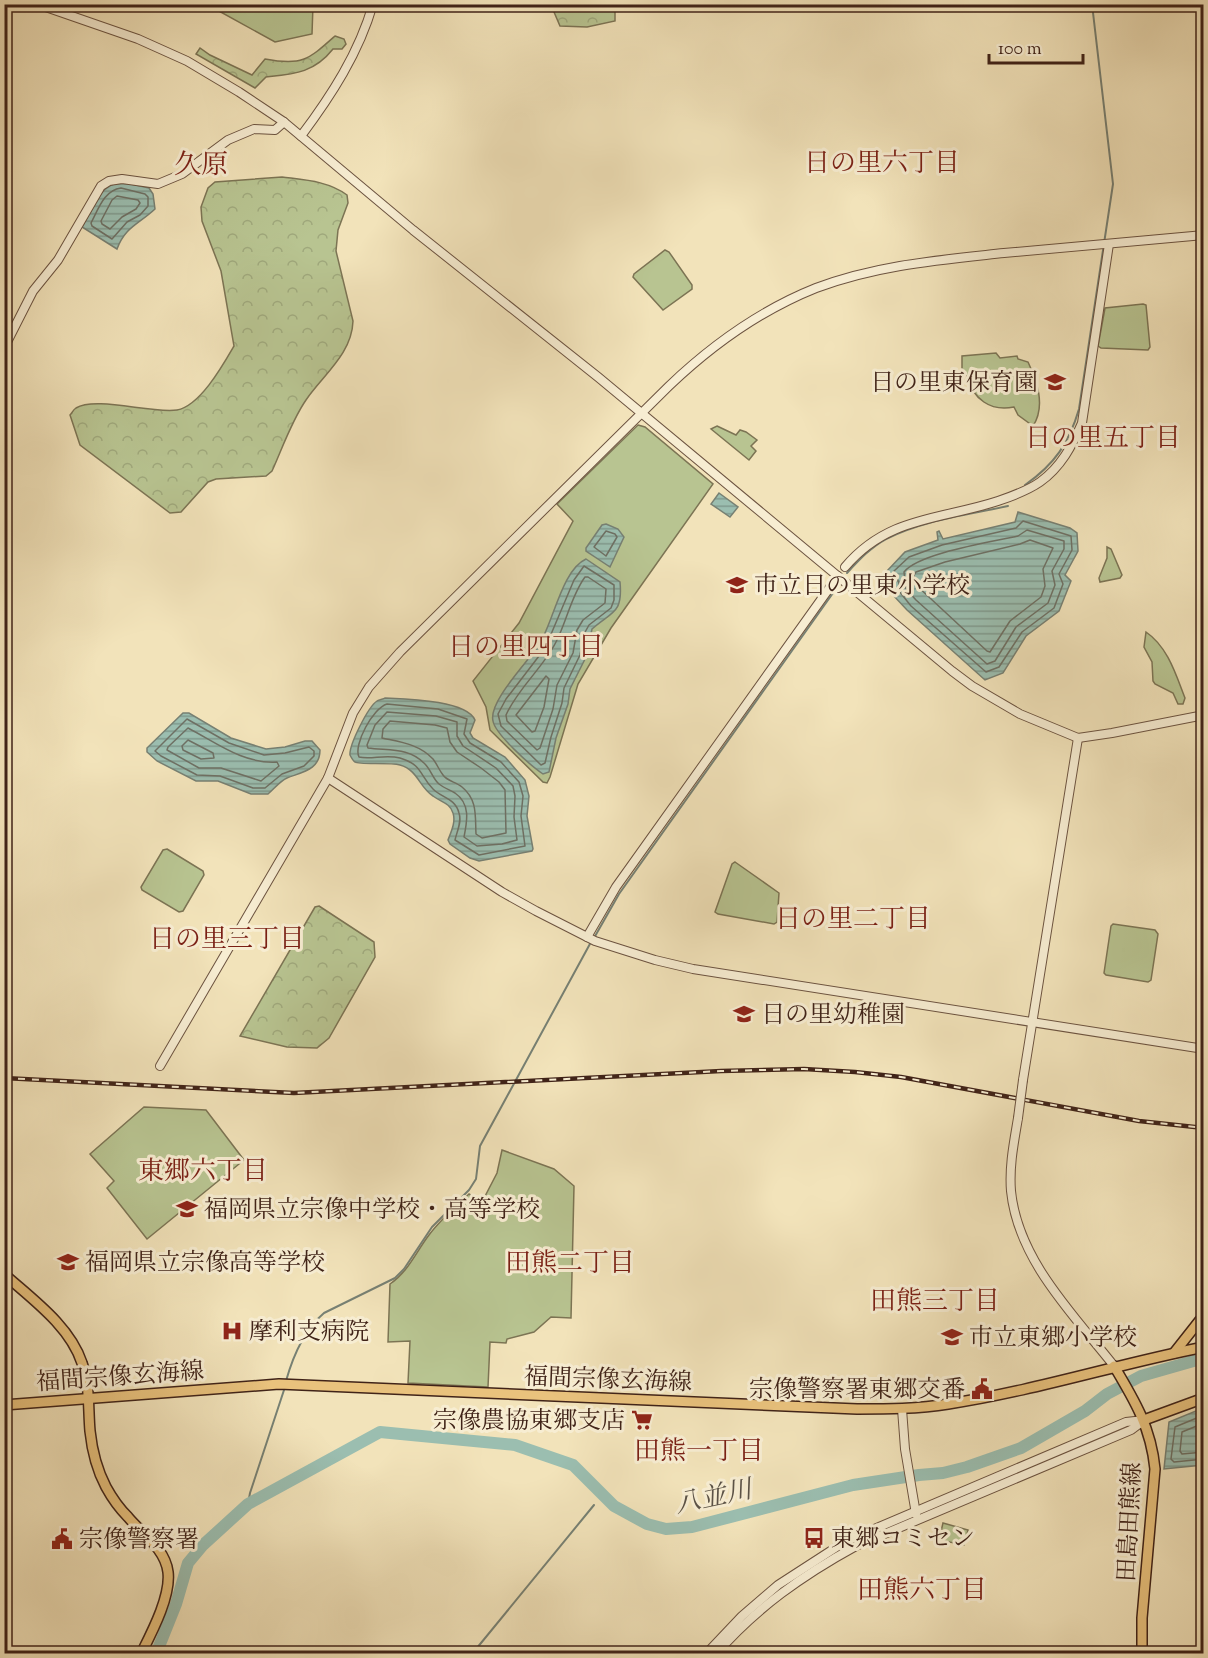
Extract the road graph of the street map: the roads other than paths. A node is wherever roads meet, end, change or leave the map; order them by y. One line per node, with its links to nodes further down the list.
1 (37, 4): 3 (street)
2 (373, 4): 4 (street)
3 (284, 122): 4 (street); 7 (street)
4 (301, 136): 8 (street)
5 (1203, 235): 6 (street)
6 (1109, 244): 8 (street); 9 (street)
7 (4, 348)
8 (641, 413): 10 (street); 13 (street)
9 (845, 567)
10 (837, 576): 12 (street); 14 (street)
11 (1203, 715): 12 (street)
12 (1078, 738): 15 (street)
13 (328, 778): 14 (street); 17 (street)
14 (590, 939): 15 (street)
15 (1032, 1023): 16 (street); 22 (street, bridge)
16 (1203, 1049)
17 (160, 1066)
18 (4, 1274): 23 (main road)
19 (1203, 1315): 21 (main road)
20 (1203, 1347): 21 (main road, 福間宗像玄海線)
21 (1173, 1353): 22 (main road, 福間宗像玄海線)
22 (1114, 1366): 26 (main road, 福間宗像玄海線); 27 (main road, 田島田熊線)
23 (89, 1398): 25 (main road, 福間宗像玄海線); 26 (main road, 福間宗像玄海線); 30 (main road)
24 (1203, 1398): 27 (main road)
25 (4, 1405)
26 (902, 1408): 28 (street)
27 (1144, 1420): 28 (street); 29 (street); 33 (main road, 田島田熊線)
28 (915, 1510): 29 (street); 31 (street)
29 (917, 1520): 32 (street)
30 (141, 1653)
31 (706, 1653)
32 (716, 1653)
33 (1142, 1653)

